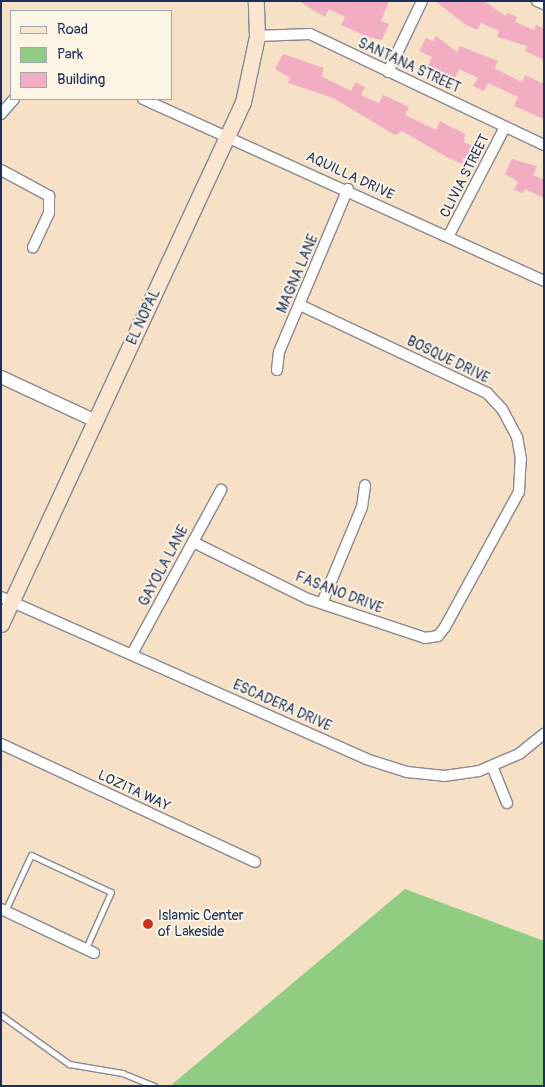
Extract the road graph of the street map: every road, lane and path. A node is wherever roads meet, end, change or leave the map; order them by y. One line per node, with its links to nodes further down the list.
1 (256, 1): 5 (main road, EL NOPAL)
2 (422, 1): 6 (street)
3 (537, 1): 4 (street)
4 (544, 4)
5 (257, 36): 6 (street, SANTANA STREET); 11 (main road, EL NOPAL)
6 (388, 72): 10 (street, SANTANA STREET)
7 (13, 100): 9 (street)
8 (145, 100): 11 (street, AQUILLA DRIVE)
9 (1, 114)
10 (505, 126): 12 (street, SANTANA STREET); 15 (street, CLIVIA STREET)
11 (227, 136): 14 (street, AQUILLA DRIVE); 21 (main road, EL NOPAL)
12 (544, 145)
13 (1, 170): 16 (street)
14 (348, 189): 15 (street, AQUILLA DRIVE); 18 (street, MAGNA LANE)
15 (448, 237): 17 (street, AQUILLA DRIVE)
16 (34, 247)
17 (544, 281)
18 (300, 305): 19 (street, MAGNA LANE); 28 (street, BOSQUE DRIVE)
19 (276, 370)
20 (1, 378): 21 (street)
21 (96, 421): 25 (main road, EL NOPAL)
22 (365, 485): 26 (street)
23 (221, 490): 24 (street, GAYOLA LANE)
24 (192, 542): 26 (street, FASANO DRIVE); 29 (street, GAYOLA LANE)
25 (6, 600): 27 (main road, EL NOPAL); 29 (street, ESCADERA DRIVE)
26 (322, 603): 28 (street, FASANO DRIVE)
27 (2, 619)
28 (425, 638)
29 (132, 654): 32 (street, ESCADERA DRIVE)
30 (544, 734): 32 (street, ESCADERA DRIVE)
31 (1, 744): 34 (street, LOZITA WAY)
32 (492, 766): 33 (street)
33 (507, 803)
34 (255, 862)
35 (3, 910): 36 (street); 36 (lane)
36 (90, 951)
37 (1, 1016): 38 (lane)
38 (154, 1086)

